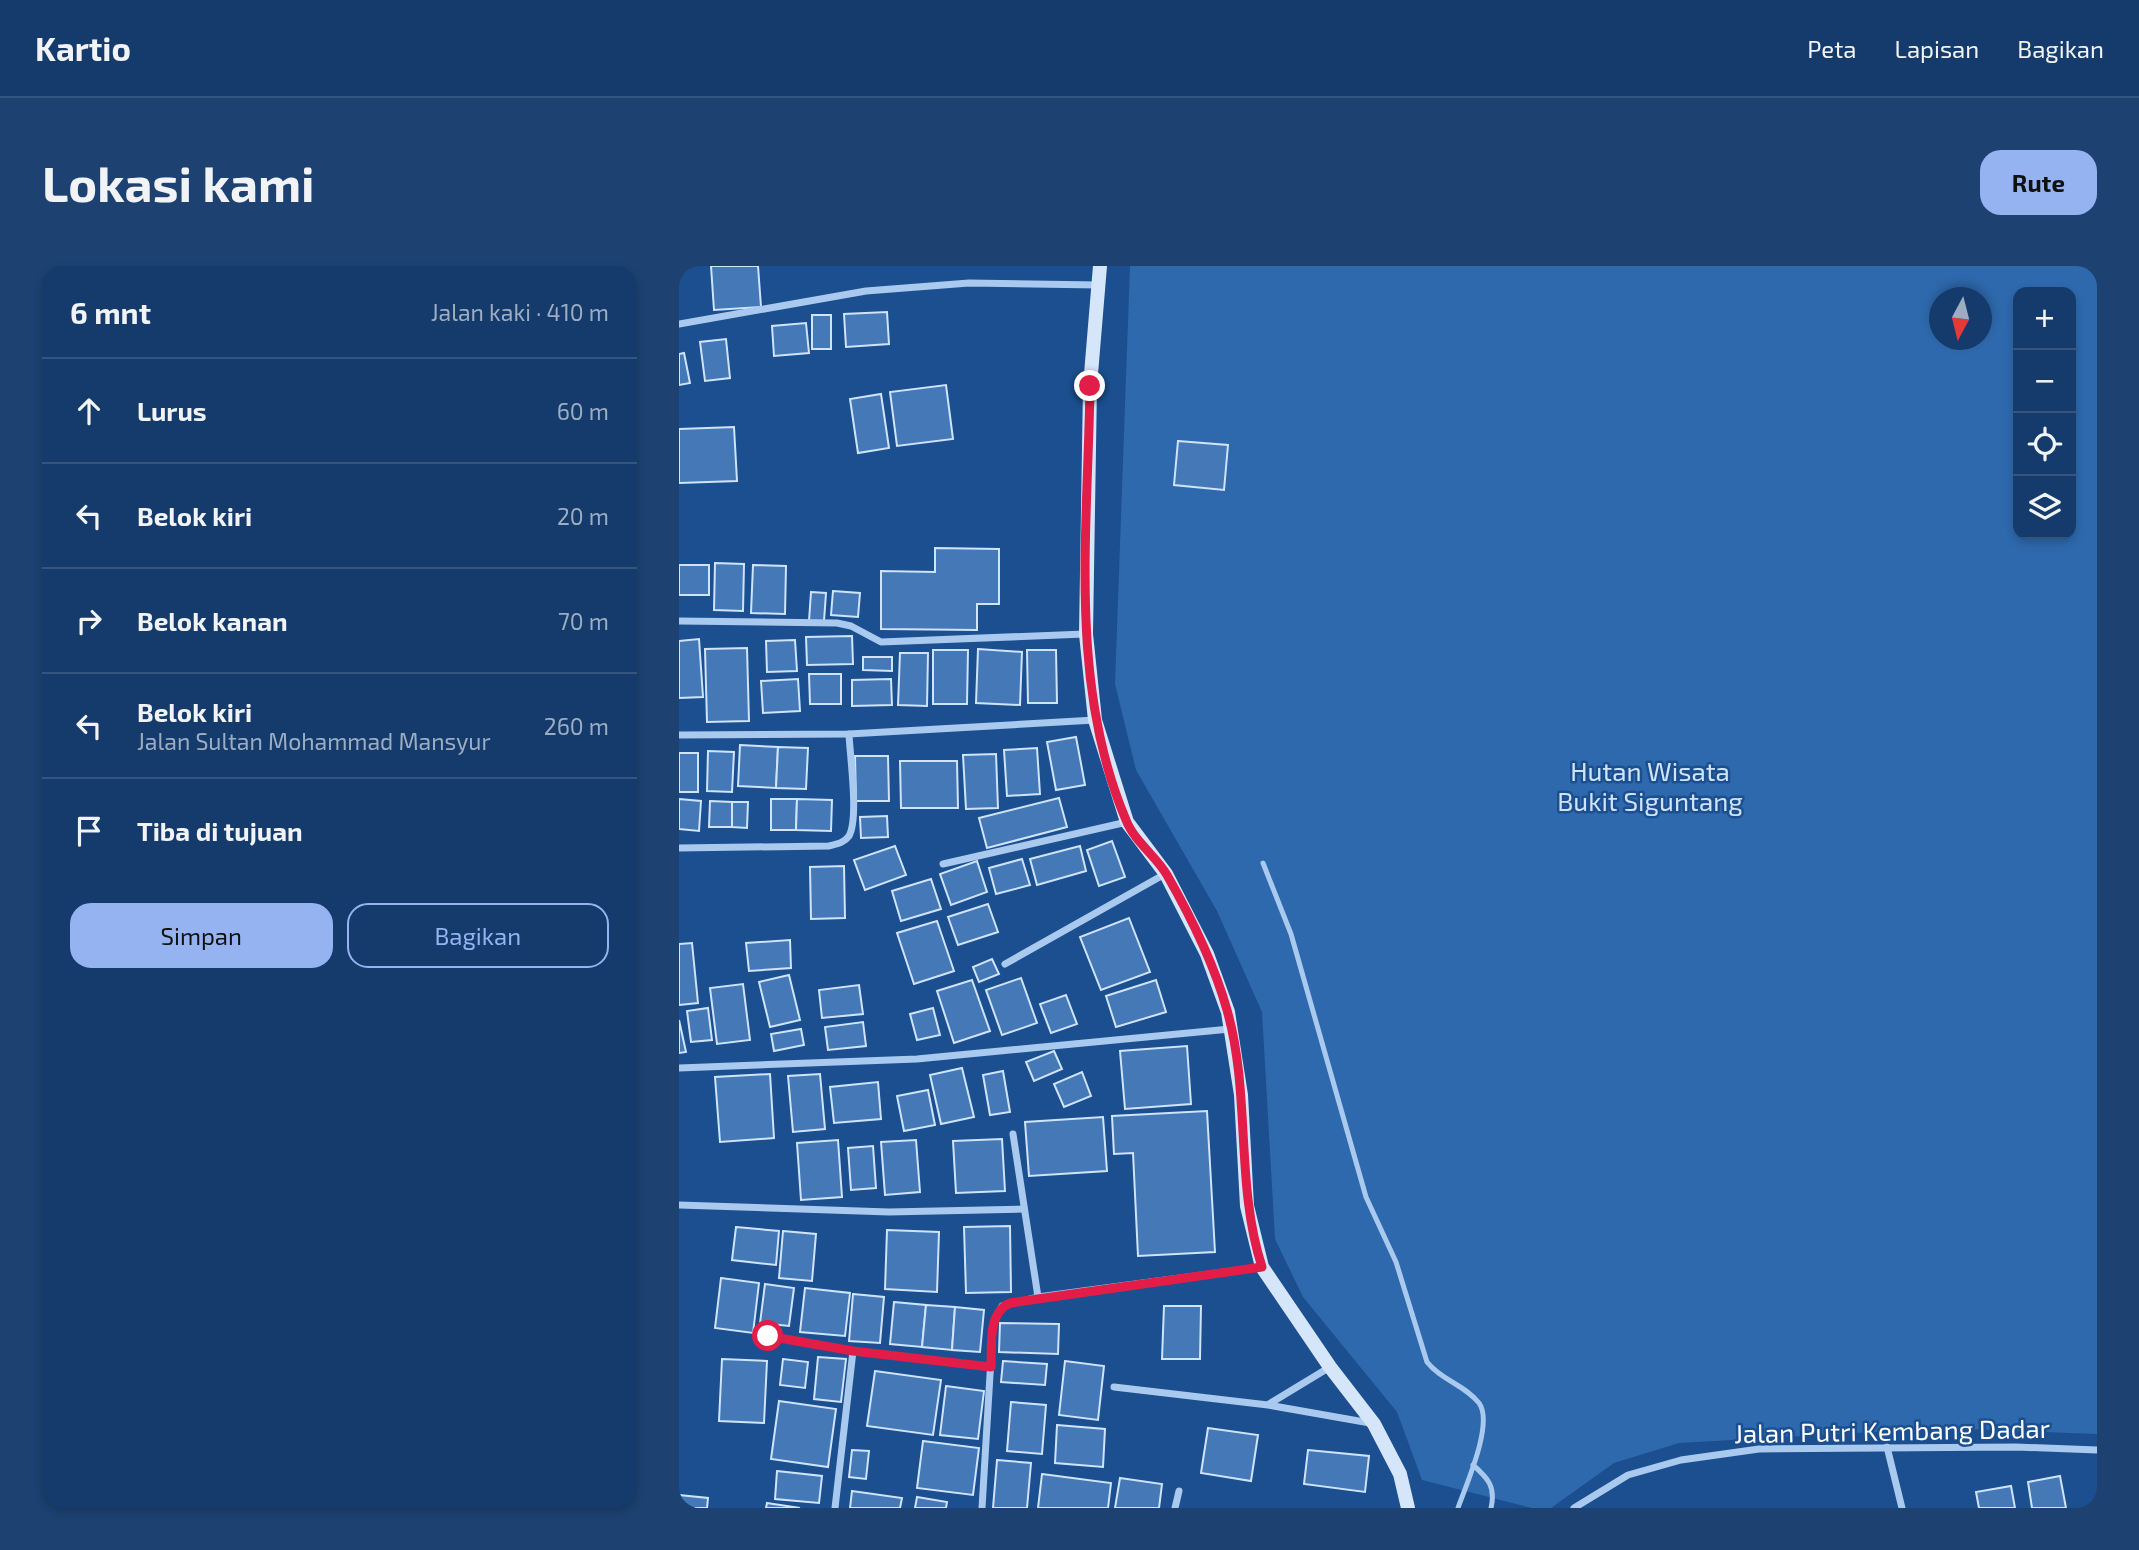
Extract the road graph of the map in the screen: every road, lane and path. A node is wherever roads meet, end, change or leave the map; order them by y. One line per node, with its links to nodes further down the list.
1 (1100, 266): 2 (street)
2 (1099, 285): 3 (street); 5 (street)
3 (679, 324)
4 (679, 621): 5 (street)
5 (1086, 634): 6 (street)
6 (1095, 720): 8 (street); 9 (street)
7 (679, 734): 8 (street)
8 (849, 734): 10 (street)
9 (1126, 822): 12 (street); 13 (street)
10 (679, 848)
11 (1263, 863): 31 (lane)
12 (943, 864)
13 (1166, 874): 14 (street); 15 (street)
14 (1005, 964)
15 (1230, 1029): 16 (street); 20 (street)
16 (679, 1068)
17 (1013, 1134): 19 (street)
18 (679, 1205): 19 (street)
19 (1024, 1209): 21 (street)
20 (1262, 1267): 21 (street); 25 (street)
21 (1038, 1297): 24 (street)
22 (768, 1336): 23 (street)
23 (853, 1351): 24 (street); 33 (street)
24 (991, 1367): 34 (street)
25 (1330, 1367): 27 (street); 28 (street)
26 (1114, 1387): 27 (street)
27 (1268, 1405): 28 (street)
28 (1374, 1423): 36 (street)
29 (1887, 1447): 30 (street, Jalan Putri Kembang Dadar); 39 (street, Jalan Putri Kembang Dadar); 40 (street)
30 (2097, 1450)
31 (1473, 1465): 37 (lane); 38 (lane)
32 (1179, 1490): 35 (street)
33 (835, 1508)
34 (982, 1508)
35 (1175, 1508)
36 (1408, 1508)
37 (1458, 1508)
38 (1491, 1508)
39 (1574, 1508)
40 (1902, 1508)

